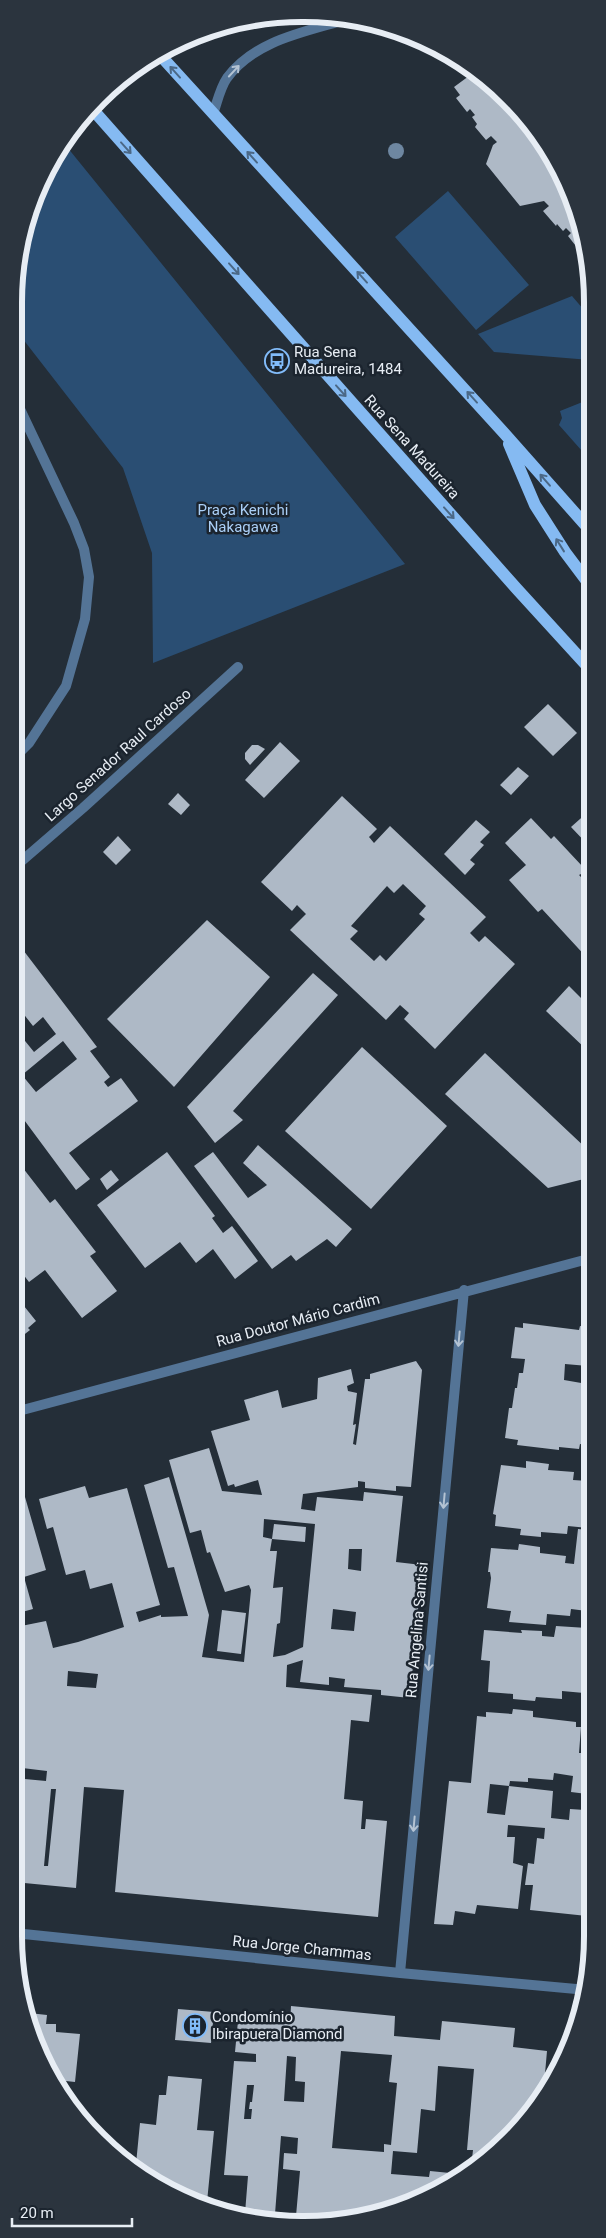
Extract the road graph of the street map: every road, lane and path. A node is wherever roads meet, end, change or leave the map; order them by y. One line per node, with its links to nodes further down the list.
1 (331, 24): 4 (street, one-way to 1)
2 (164, 59): 4 (main road, one-way to 2)
3 (96, 114): 9 (main road, Rua Sena Madureira, one-way to 9)
4 (212, 114): 6 (main road, one-way to 4)
5 (22, 413): 11 (street)
6 (504, 433): 7 (main road, one-way to 6); 8 (main road, one-way to 6)
7 (584, 524)
8 (584, 577)
9 (584, 663)
10 (238, 667): 12 (street, Largo Senador Raul Cardoso)
11 (22, 750)
12 (22, 861)
13 (584, 1260): 14 (street, Rua Doutor Mário Cardim)
14 (464, 1290): 15 (street, Rua Doutor Mário Cardim); 17 (street, Rua Angelina Santisi, one-way to 17)
15 (22, 1410)
16 (22, 1934): 17 (street, Rua Jorge Chammas)
17 (400, 1973): 18 (street, Rua Jorge Chammas)
18 (578, 1989)

